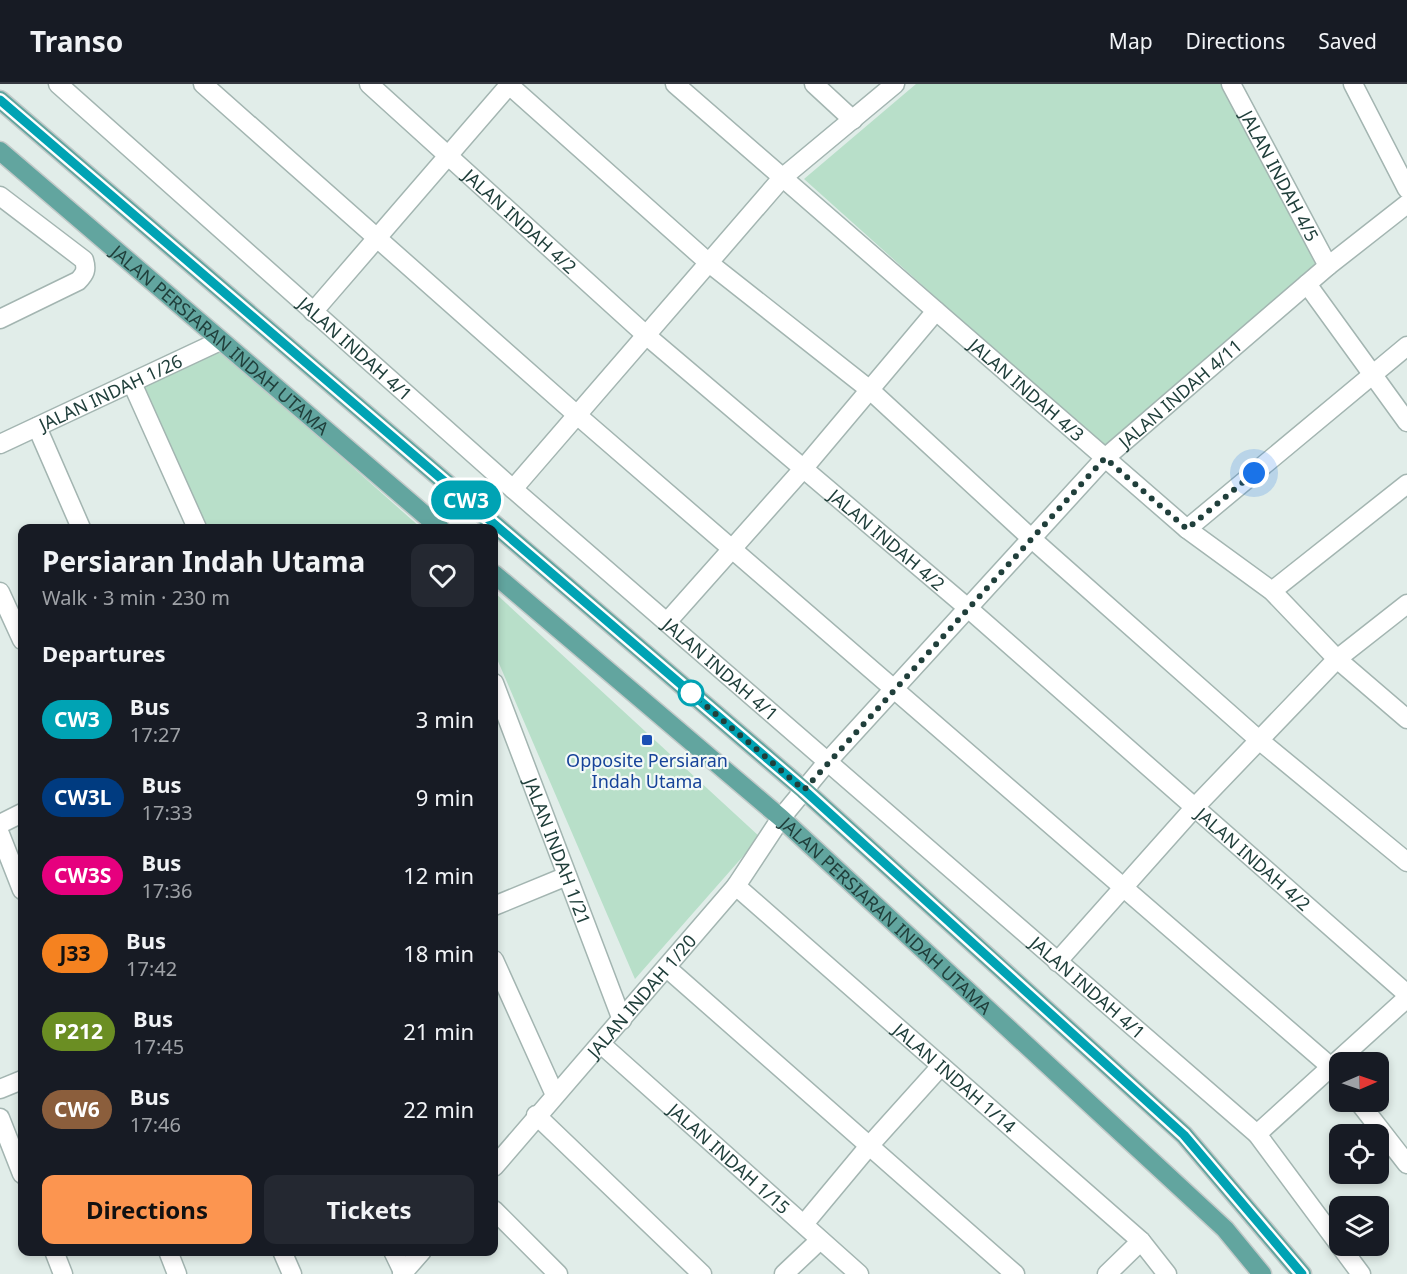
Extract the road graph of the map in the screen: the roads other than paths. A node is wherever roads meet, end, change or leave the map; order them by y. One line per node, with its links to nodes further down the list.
1 (58, 84): 23 (street, JALAN INDAH 4/1)
2 (203, 84): 18 (street)
3 (369, 84): 13 (street, JALAN INDAH 4/2)
4 (509, 84): 13 (street); 19 (street)
5 (675, 84): 14 (street, JALAN INDAH 4/3)
6 (814, 84): 11 (street)
7 (895, 84): 11 (street)
8 (1231, 84): 20 (street, JALAN INDAH 4/5)
9 (1353, 84): 15 (street)
10 (0, 100): 42 (main road, JALAN PERSIARAN INDAH UTAMA)
11 (853, 120): 14 (street)
12 (0, 151): 26 (main road, JALAN PERSIARAN INDAH UTAMA)
13 (448, 154): 18 (street); 25 (street, JALAN INDAH 4/2)
14 (782, 178): 19 (street); 22 (street, JALAN INDAH 4/3)
15 (1407, 189)
16 (2, 199): 24 (street)
17 (1407, 204): 20 (street, JALAN INDAH 4/11)
18 (378, 238): 23 (street); 31 (street)
19 (709, 263): 25 (street); 30 (street)
20 (1328, 266): 21 (street, JALAN INDAH 4/11)
21 (1307, 284): 28 (street); 35 (street, JALAN INDAH 4/11)
22 (936, 311): 30 (street); 35 (street, JALAN INDAH 4/3)
23 (313, 312): 38 (street, JALAN INDAH 4/1)
24 (0, 319)
25 (647, 336): 31 (street); 36 (street, JALAN INDAH 4/2)
26 (220, 341): 29 (street, JALAN INDAH 1/26); 41 (main road, JALAN PERSIARAN INDAH UTAMA)
27 (1407, 346): 28 (street)
28 (1372, 375): 32 (street); 44 (street)
29 (132, 382): 33 (street, JALAN INDAH 1/26); 40 (street)
30 (870, 390): 36 (street); 45 (street)
31 (577, 415): 38 (street); 46 (street)
32 (1407, 422)
33 (37, 427): 34 (street, JALAN INDAH 1/26); 39 (street)
34 (0, 444)
35 (1105, 458): 44 (street, JALAN INDAH 4/3); 45 (street, JALAN INDAH 4/11)
36 (803, 469): 46 (street); 51 (street, JALAN INDAH 4/2)
37 (1407, 484): 48 (street)
38 (513, 489): 52 (street, JALAN INDAH 4/1)
39 (79, 524)
40 (195, 524)
41 (435, 524)
42 (494, 524)
43 (498, 527): 60 (main road, JALAN PERSIARAN INDAH UTAMA)
44 (1187, 529): 48 (street, JALAN INDAH 4/3)
45 (1032, 539): 51 (street, JALAN INDAH 4/11); 58 (street)
46 (734, 548): 52 (street); 55 (street)
47 (498, 577): 63 (main road, JALAN PERSIARAN INDAH UTAMA)
48 (1272, 591): 54 (street, JALAN INDAH 4/3)
49 (0, 592): 53 (street)
50 (1407, 604): 54 (street)
51 (969, 609): 55 (street, JALAN INDAH 4/11); 61 (street, JALAN INDAH 4/2)
52 (668, 622): 59 (street, JALAN INDAH 4/1)
53 (18, 631)
54 (1337, 659): 57 (street, JALAN INDAH 4/3); 58 (street)
55 (894, 690): 59 (street, JALAN INDAH 4/11); 70 (street)
56 (498, 694): 67 (street, JALAN INDAH 1/21)
57 (1407, 719)
58 (1259, 740): 61 (street); 66 (street)
59 (828, 761): 60 (street, JALAN INDAH 4/11); 72 (street, JALAN INDAH 4/1)
60 (804, 790): 63 (street, JALAN INDAH 4/11); 114 (main road, JALAN PERSIARAN INDAH UTAMA)
61 (1195, 807): 70 (street); 75 (street, JALAN INDAH 4/2)
62 (18, 815): 64 (street)
63 (781, 818): 69 (street, JALAN INDAH 1/20); 113 (main road, JALAN PERSIARAN INDAH UTAMA)
64 (0, 824)
65 (0, 834): 68 (street)
66 (1407, 862)
67 (567, 876): 71 (street); 76 (street, JALAN INDAH 1/21)
68 (18, 880)
69 (736, 886): 73 (street, JALAN INDAH 1/20); 79 (street, JALAN INDAH 1/14)
70 (1123, 888): 72 (street); 80 (street)
71 (498, 904)
72 (1057, 962): 88 (street, JALAN INDAH 4/1)
73 (667, 968): 76 (street, JALAN INDAH 1/20); 89 (street)
74 (498, 969): 84 (street)
75 (1407, 996): 78 (street)
76 (622, 1020): 77 (street, JALAN INDAH 1/20)
77 (602, 1044): 84 (street, JALAN INDAH 1/20); 94 (street, JALAN INDAH 1/15)
78 (1355, 1052)
79 (941, 1066): 89 (street); 96 (street, JALAN INDAH 1/14)
80 (1329, 1068)
81 (1329, 1078): 88 (street)
82 (18, 1082): 83 (street)
83 (0, 1089)
84 (555, 1095): 86 (street, JALAN INDAH 1/20)
85 (1367, 1112): 92 (street)
86 (536, 1115): 90 (street, JALAN INDAH 1/20); 107 (street)
87 (0, 1118): 91 (street)
88 (1257, 1134): 115 (street, JALAN INDAH 4/1)
89 (869, 1146): 94 (street); 110 (street)
90 (498, 1162)
91 (18, 1164)
92 (1407, 1164)
93 (498, 1214): 106 (street)
94 (804, 1224): 95 (street, JALAN INDAH 1/15)
95 (820, 1240): 108 (street); 109 (street, JALAN INDAH 1/15)
96 (1141, 1241): 111 (street); 112 (street, JALAN INDAH 1/14)
97 (56, 1256): 102 (street)
98 (170, 1256): 103 (street)
99 (284, 1256): 104 (street)
100 (395, 1256): 105 (street)
101 (418, 1256): 105 (street)
102 (63, 1274)
103 (177, 1274)
104 (292, 1274)
105 (403, 1274)
106 (558, 1274)
107 (702, 1274)
108 (784, 1274)
109 (859, 1274)
110 (1015, 1274)
111 (1107, 1274)
112 (1167, 1274)
113 (1262, 1274)
114 (1302, 1274)
115 (1361, 1274)

